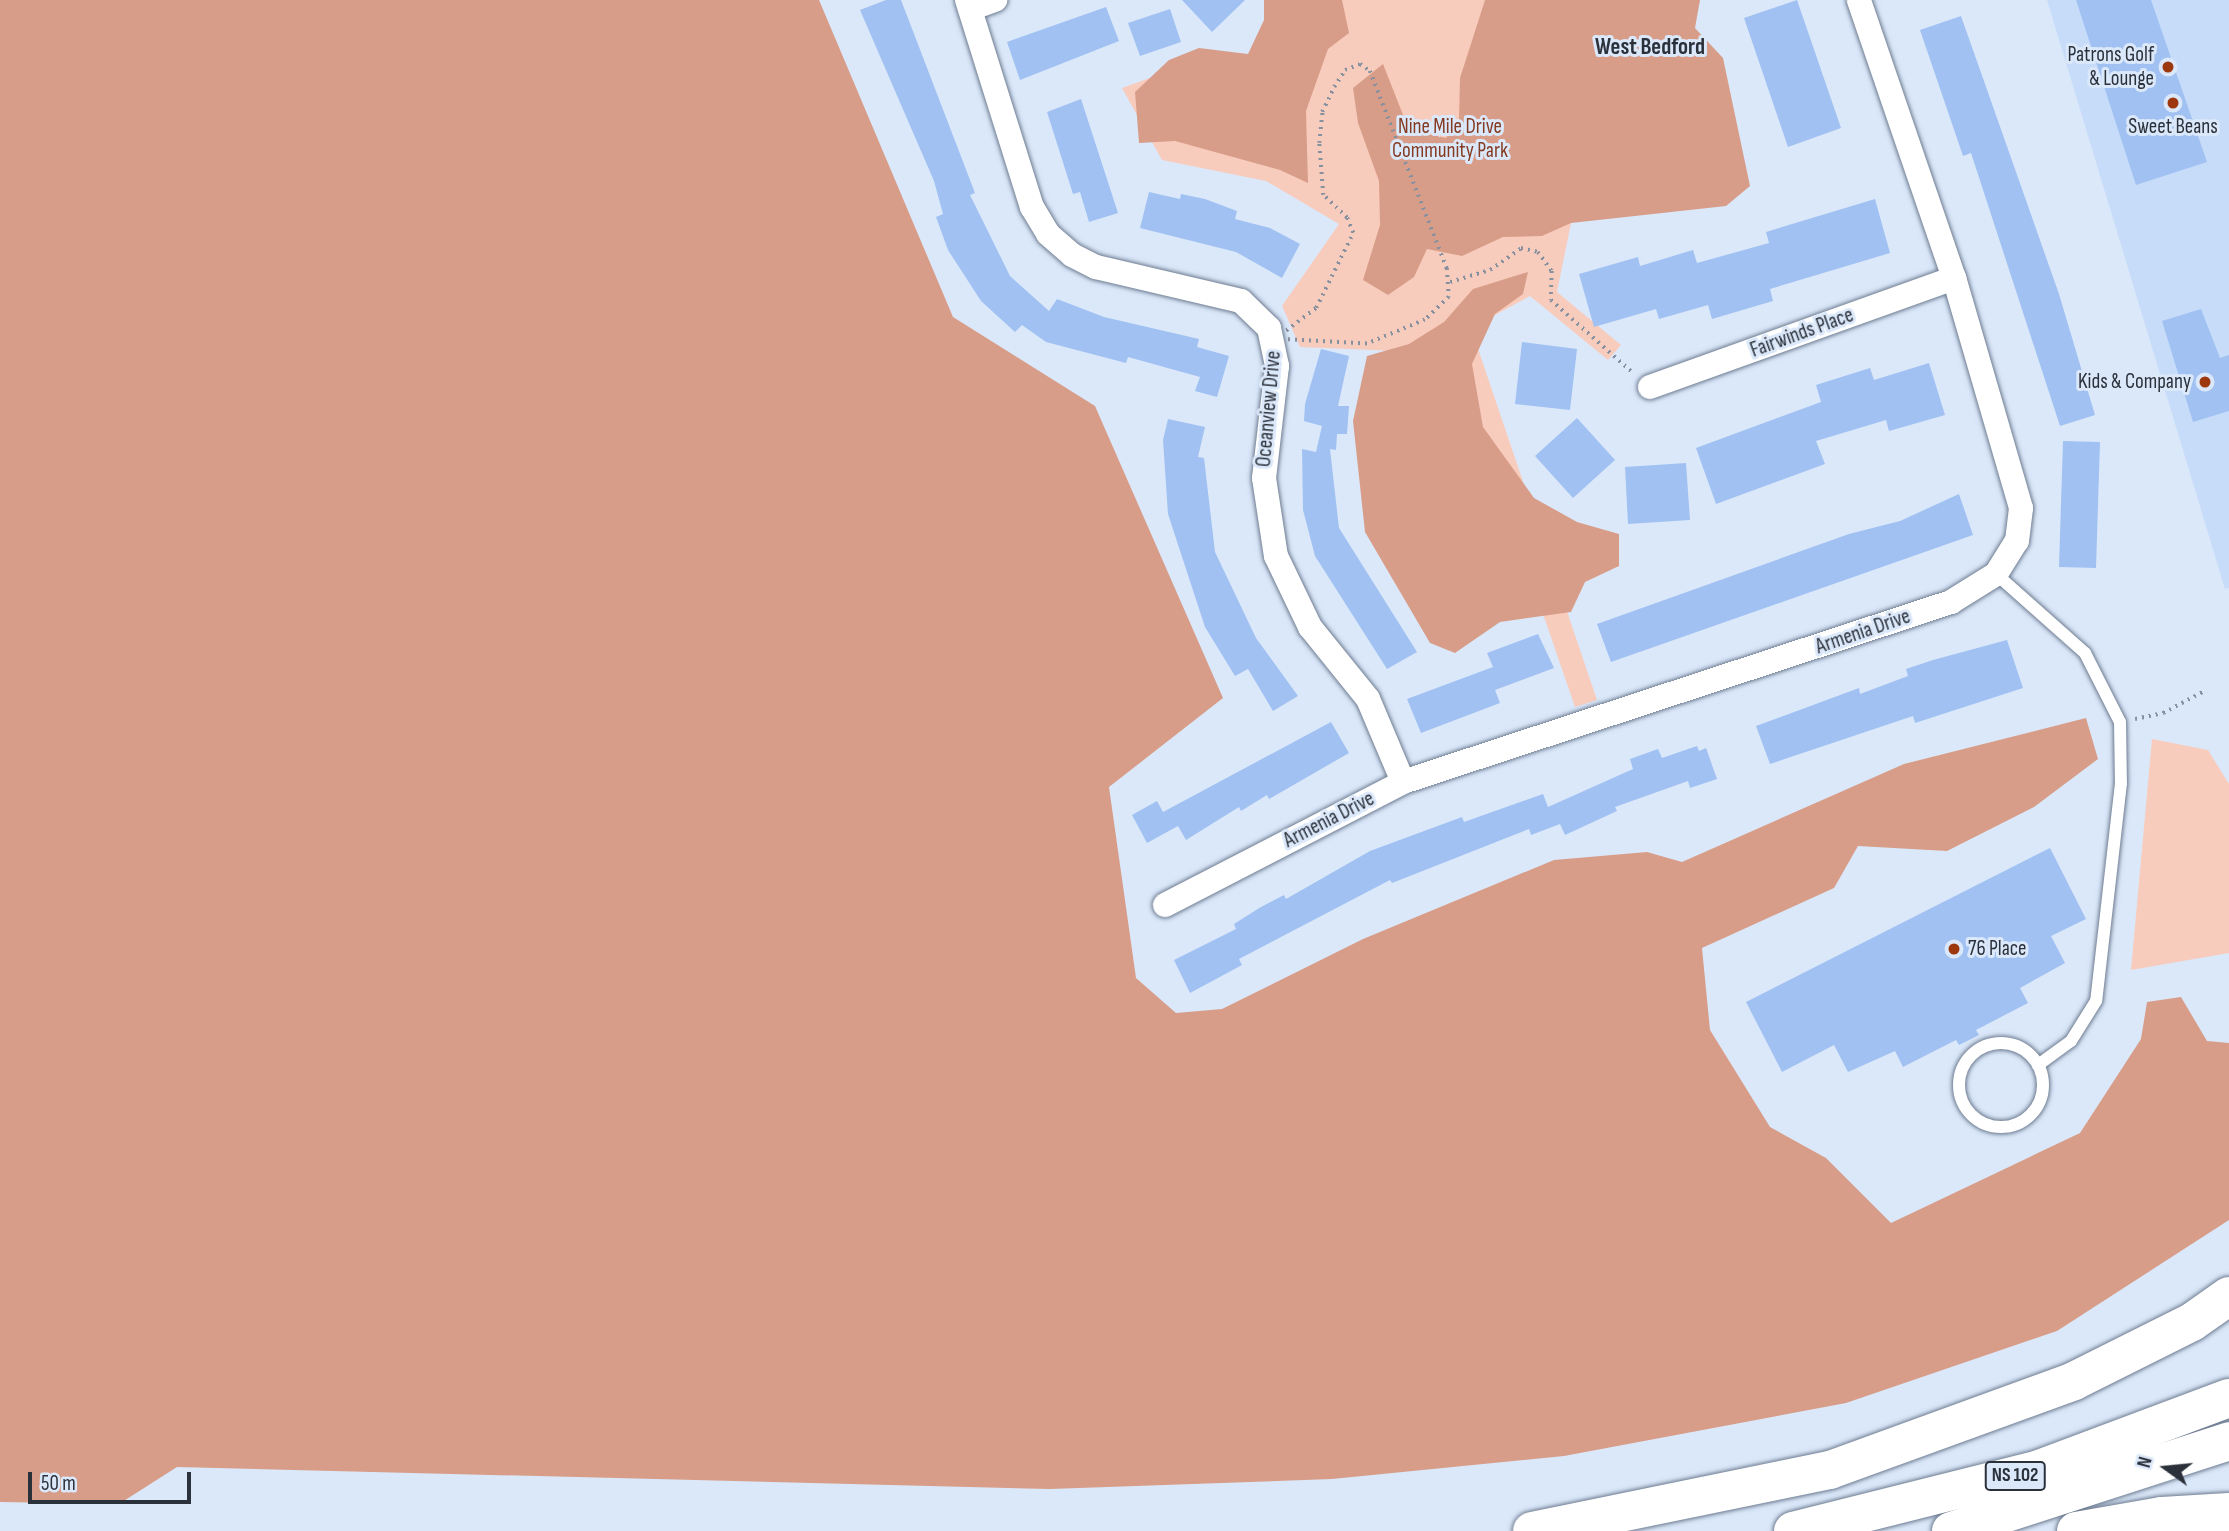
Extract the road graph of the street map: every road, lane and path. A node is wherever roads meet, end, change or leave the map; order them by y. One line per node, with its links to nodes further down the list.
1 (995, 0): 3 (street)
2 (1859, 0): 4 (street, Armenia Drive)
3 (969, 4): 6 (street, Oceanview Drive)
4 (1954, 278): 7 (street, Fairwinds Place); 8 (street, Armenia Drive)
5 (1450, 282): 6 (path); 6 (path); 7 (path)
6 (1275, 339): 11 (street, Oceanview Drive)
7 (1650, 387)
8 (1996, 575): 10 (lane); 11 (street, Armenia Drive)
9 (2206, 690): 10 (path)
10 (2120, 722): 13 (lane)
11 (1403, 782): 12 (street, Armenia Drive)
12 (1165, 905)
13 (2038, 1065): 13 (lane)
14 (2229, 1296): 18 (highway)
15 (2229, 1398): 19 (highway, NS 102)
16 (2229, 1441): 20 (highway, NS 102)
17 (2229, 1512): 21 (highway)
18 (1532, 1531)
19 (1793, 1531)
20 (1951, 1531)
21 (2076, 1531)

